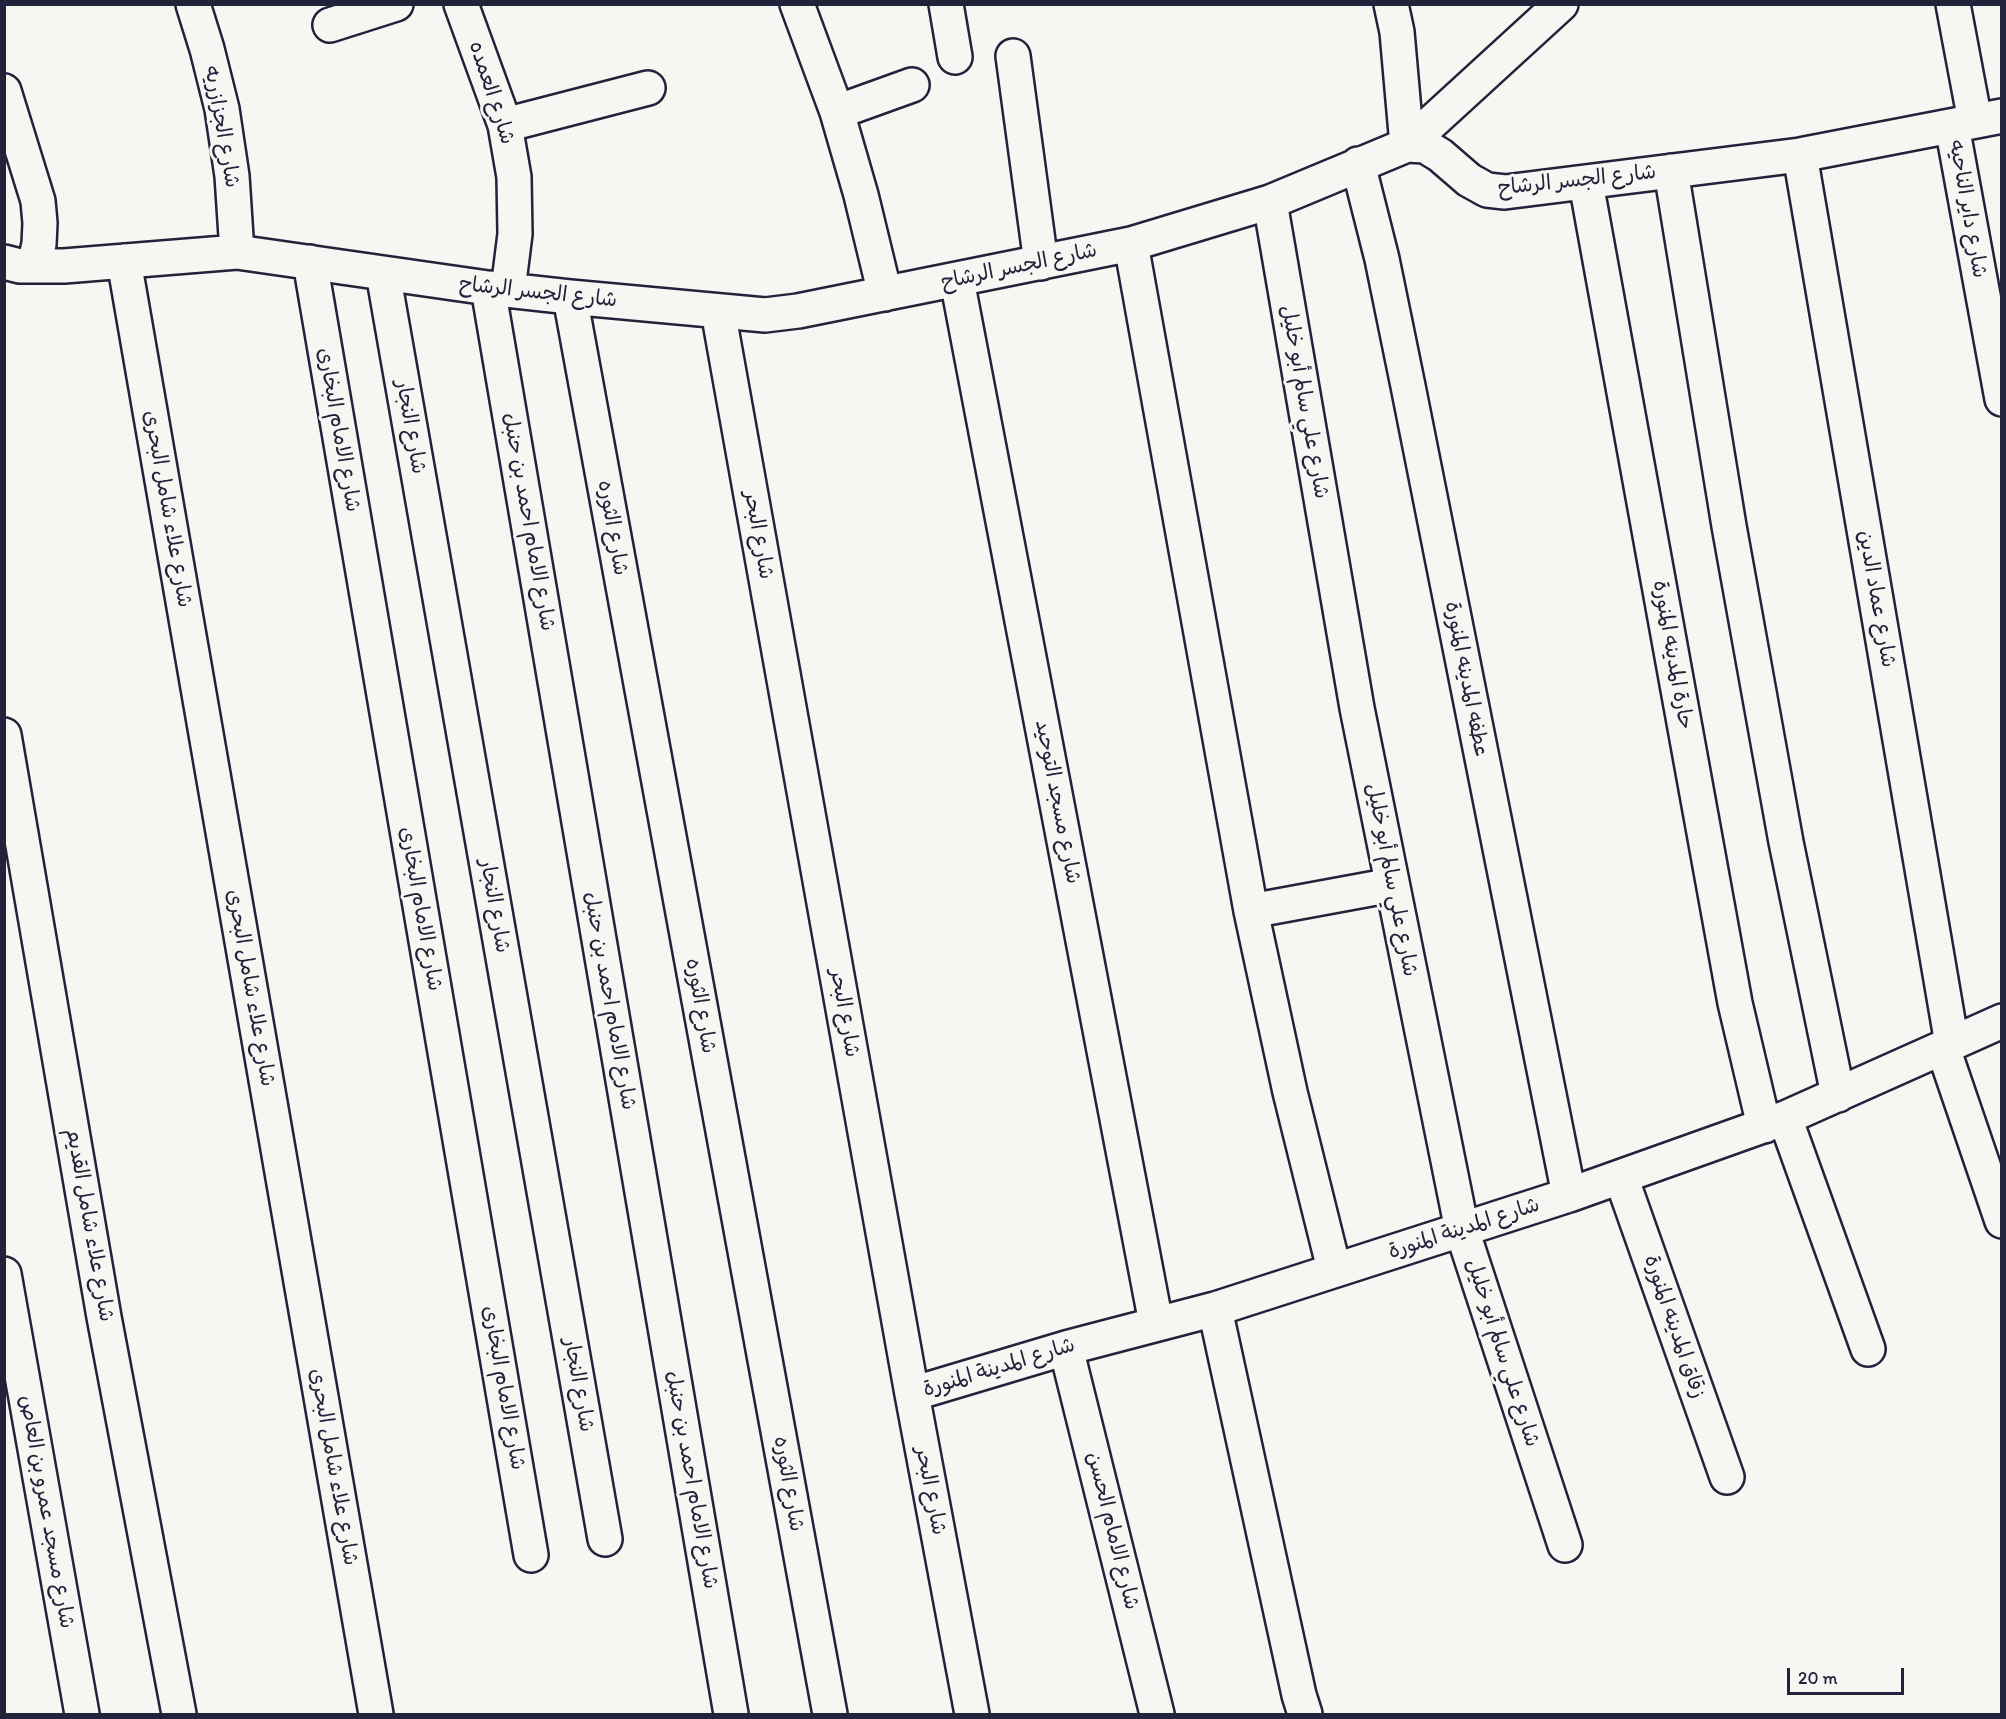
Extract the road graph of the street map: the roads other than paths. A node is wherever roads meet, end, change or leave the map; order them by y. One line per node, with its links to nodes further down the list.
1 (193, 4): 25 (street, شارع الجزازريه)
2 (396, 4): 9 (street)
3 (462, 4): 17 (street, شارع العمده)
4 (797, 4): 15 (street)
5 (946, 4): 11 (street)
6 (1391, 4): 18 (street)
7 (1561, 4): 18 (street)
8 (1953, 4): 16 (street, شارع داير الناحيه)
9 (330, 25)
10 (1013, 56): 28 (street)
11 (955, 57)
12 (912, 86): 15 (street)
13 (648, 88): 17 (street)
14 (4, 91): 29 (street)
15 (837, 112): 33 (street)
16 (1976, 121): 19 (street, شارع الجسر الرشاح); 36 (street, شارع داير الناحيه)
17 (505, 125): 32 (street, شارع العمده)
18 (1407, 146): 20 (street, شارع الجسر الرشاح); 22 (street, شارع الجسر الرشاح)
19 (1800, 155): 21 (street, شارع الجسر الرشاح); 41 (street, شارع عماد الدين)
20 (1358, 164): 23 (street, شارع الجسر الرشاح); 45 (street, عطفه المدينه المنورة)
21 (1671, 171): 22 (street, شارع الجسر الرشاح); 42 (street)
22 (1586, 183): 43 (street, حارة المدينه المنورة)
23 (1269, 202): 24 (street, شارع الجسر الرشاح); 38 (street, شارع علي سالم أبو خليل)
24 (1131, 244): 28 (street, شارع الجسر الرشاح); 39 (street)
25 (237, 252): 26 (street, شارع الجسر الرشاح); 27 (street, شارع الجسر الرشاح)
26 (124, 261): 29 (street, شارع الجسر الرشاح); 61 (street, شارع علاء شامل البحرى)
27 (310, 262): 30 (street, شارع الجسر الرشاح); 58 (street, شارع الامام البخارى)
28 (1041, 263): 31 (street, شارع الجسر الرشاح)
29 (19, 264)
30 (383, 273): 32 (street, شارع الجسر الرشاح); 56 (street, شارع النجار)
31 (957, 280): 33 (street, شارع الجسر الرشاح); 51 (street, شارع مسجد التوحيد)
32 (498, 289): 34 (street, شارع الجسر الرشاح); 62 (street, شارع الامام احمد بن حنبل)
33 (885, 294): 35 (street, شارع الجسر الرشاح)
34 (570, 297): 35 (street, شارع الجسر الرشاح); 63 (street, شارع الثوره)
35 (718, 311): 54 (street, شارع البحر)
36 (2001, 399)
37 (4, 735): 60 (street, شارع علاء شامل القديم)
38 (1392, 885): 39 (street); 47 (street, شارع علي سالم أبو خليل)
39 (1251, 911): 48 (street)
40 (2001, 1021): 41 (street, شارع المدينة المنورة)
41 (1947, 1046): 42 (street, شارع المدينة المنورة); 46 (street, شارع عماد الدين)
42 (1838, 1095): 43 (street, شارع المدينة المنورة)
43 (1774, 1122): 44 (street, شارع المدينة المنورة); 53 (street, حارة المدينه المنورة)
44 (1621, 1177): 45 (street, شارع المدينة المنورة); 55 (street, زقاق المدينه المنورة)
45 (1569, 1195): 47 (street, شارع المدينة المنورة)
46 (2001, 1221)
47 (1462, 1230): 48 (street, شارع المدينة المنورة); 57 (street, شارع علي سالم أبو خليل)
48 (1335, 1269): 50 (street, شارع المدينة المنورة)
49 (4, 1274): 59 (street, شارع مسجد عمرو بن العاص)
50 (1215, 1309): 51 (street, شارع المدينة المنورة); 66 (street)
51 (1156, 1323): 52 (street, شارع المدينة المنورة)
52 (1066, 1348): 54 (street, شارع المدينة المنورة); 65 (street, شارع الامام الحسن)
53 (1868, 1349)
54 (912, 1394): 64 (street, شارع البحر)
55 (1727, 1477)
56 (605, 1539)
57 (1565, 1545)
58 (531, 1555)
59 (82, 1714)
60 (179, 1714)
61 (376, 1714)
62 (731, 1714)
63 (830, 1714)
64 (972, 1714)
65 (1157, 1714)
66 (1305, 1714)

